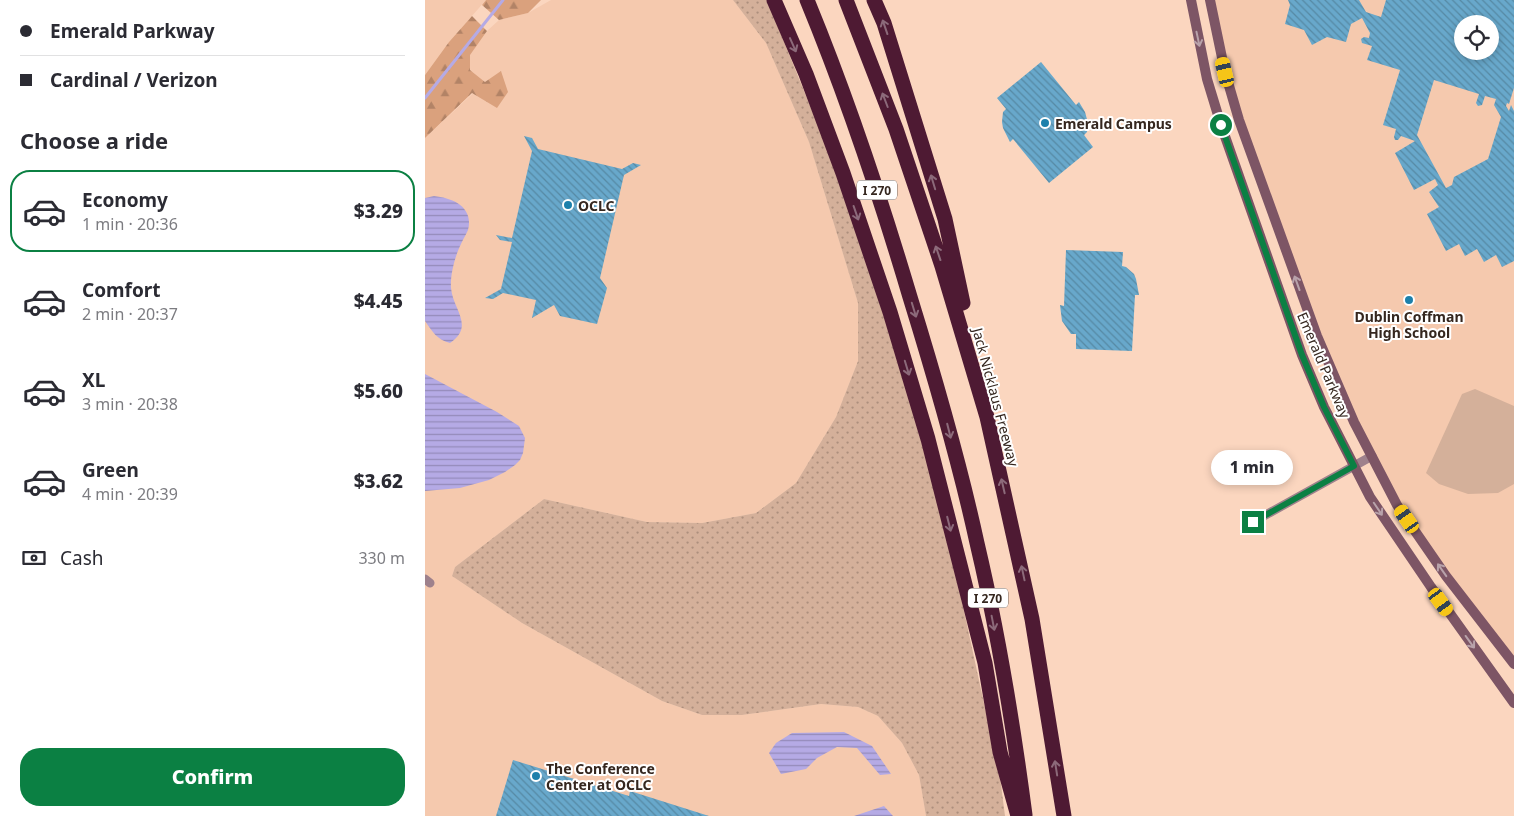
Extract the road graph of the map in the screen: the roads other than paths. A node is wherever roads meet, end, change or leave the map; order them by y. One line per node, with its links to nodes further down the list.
1 (774, 0): 13 (highway, one-way to 13)
2 (807, 0): 14 (highway, I 270, one-way to 14)
3 (846, 0): 7 (highway, Jack Nicklaus Freeway / I 270, one-way to 3)
4 (874, 0): 7 (highway, one-way to 4)
5 (1191, 0): 9 (main road, Emerald Parkway, one-way to 9)
6 (1210, 0): 8 (main road, Emerald Parkway, one-way to 6)
7 (987, 417): 15 (highway, Jack Nicklaus Freeway / I 270, one-way to 7)
8 (1372, 456): 9 (street); 11 (main road, Emerald Parkway, one-way to 8)
9 (1354, 466): 10 (street); 12 (main road, Emerald Parkway, one-way to 12)
10 (1253, 522)
11 (1514, 664)
12 (1514, 703)
13 (1018, 816)
14 (1025, 816)
15 (1064, 816)

